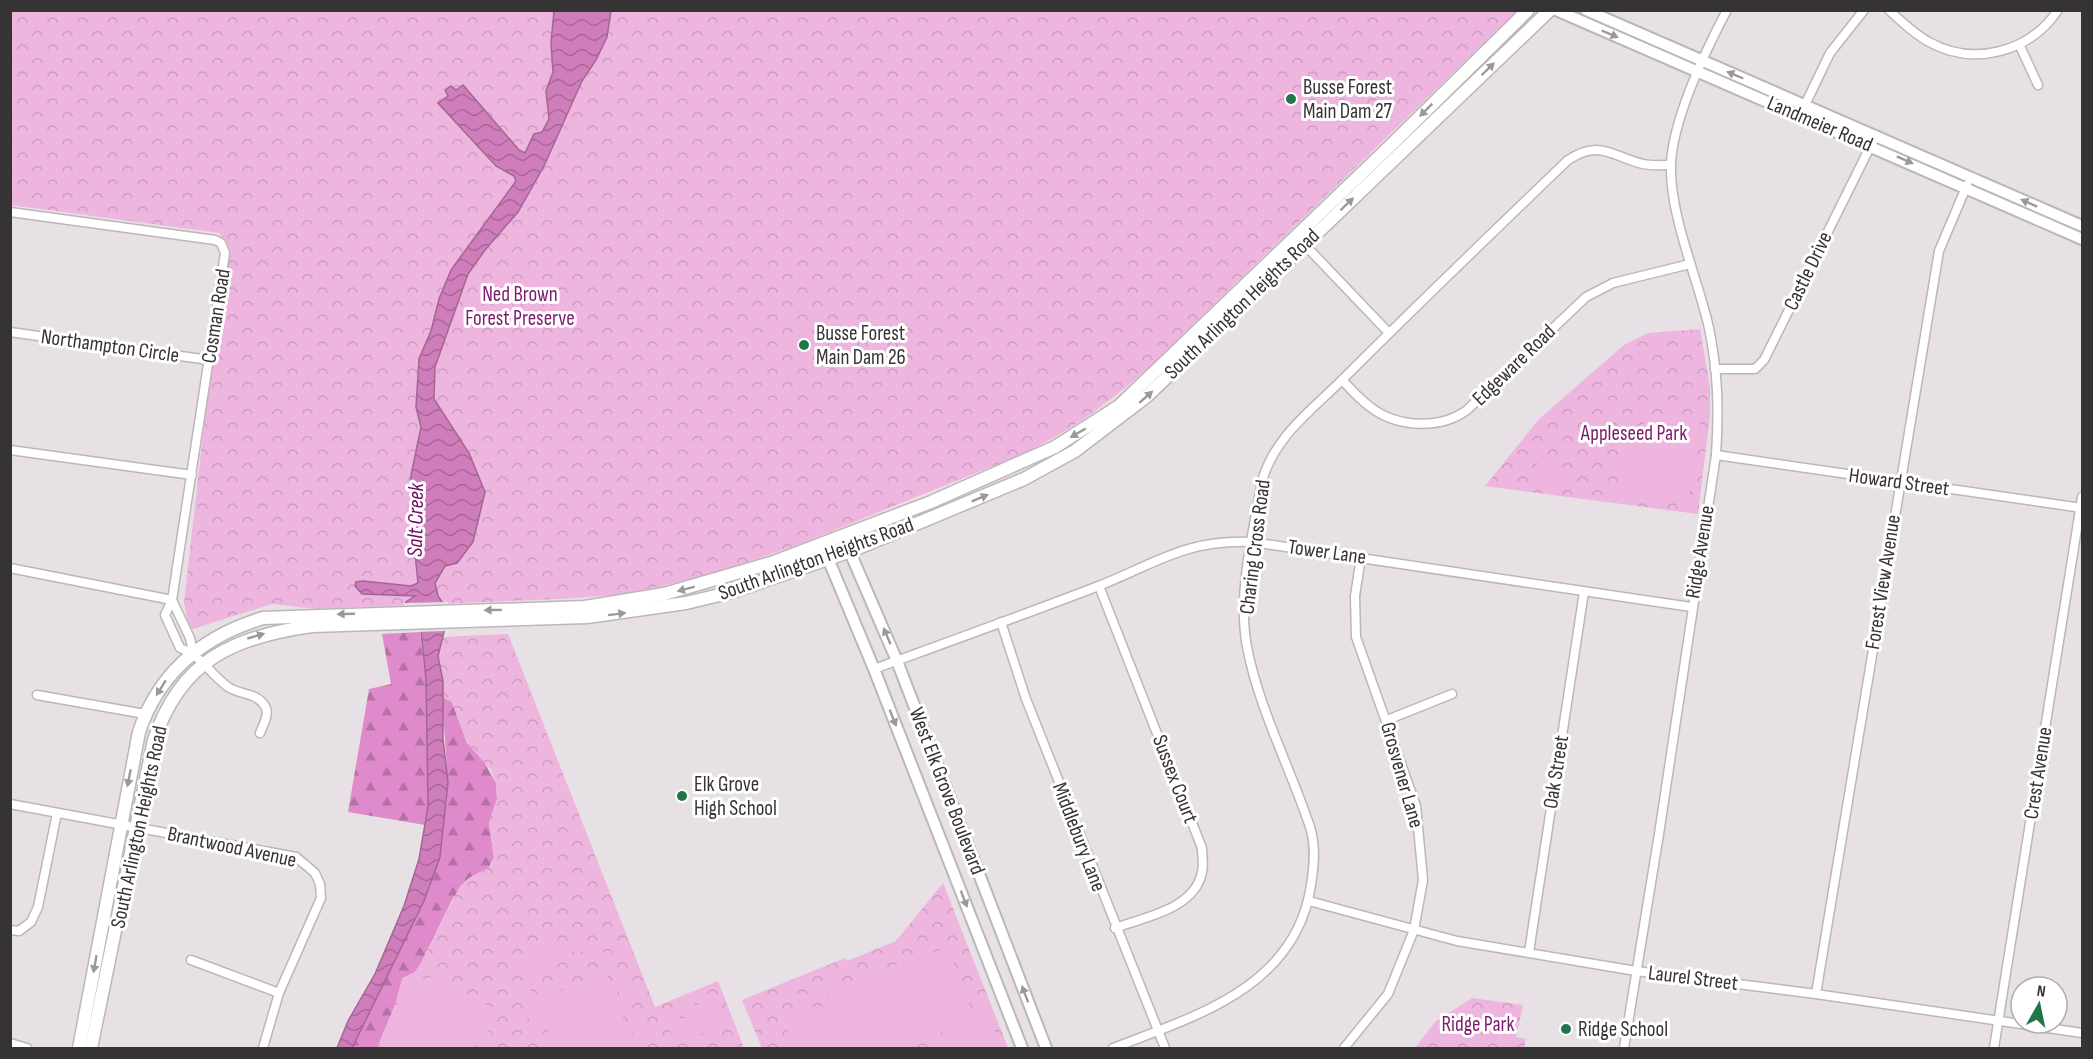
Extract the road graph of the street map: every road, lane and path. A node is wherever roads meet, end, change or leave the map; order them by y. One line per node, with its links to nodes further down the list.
1 (1528, 10): 32 (main road, South Arlington Heights Road, one-way to 32)
2 (1550, 10): 19 (main road, South Arlington Heights Road, one-way to 2)
3 (1556, 10): 10 (street, Landmeier Road, one-way to 10)
4 (1586, 10): 10 (street, Landmeier Road)
5 (1727, 10): 10 (street, Ridge Avenue)
6 (1864, 10): 12 (street)
7 (1888, 10): 9 (street)
8 (2058, 10): 9 (street)
9 (2020, 46): 11 (street)
10 (1701, 67): 12 (street, Landmeier Road); 14 (street, Ridge Avenue)
11 (2038, 86)
12 (1802, 110): 13 (street, Landmeier Road)
13 (1873, 140): 15 (street, Landmeier Road); 24 (street, Castle Drive)
14 (1671, 165): 20 (street, Ridge Avenue); 22 (street, Charing Cross Road)
15 (1968, 182): 17 (street, Landmeier Road, one-way to 15); 18 (street, Landmeier Road); 29 (street, Forest View Avenue)
16 (10, 212): 23 (street, Cosman Road)
17 (2082, 226)
18 (2082, 239)
19 (1304, 244): 22 (street); 35 (main road, South Arlington Heights Road, one-way to 19)
20 (1690, 264): 24 (street, Ridge Avenue); 25 (street, Edgeware Road)
21 (10, 332): 23 (street, Northampton Circle)
22 (1388, 332): 25 (street, Charing Cross Road)
23 (209, 360): 28 (street, Cosman Road)
24 (1715, 369): 27 (street, Ridge Avenue)
25 (1342, 380): 33 (street, Charing Cross Road)
26 (10, 450): 28 (street)
27 (1716, 455): 29 (street, Howard Street); 42 (street, Ridge Avenue)
28 (192, 475): 41 (street, Cosman Road)
29 (1899, 482): 31 (street, Howard Street); 67 (street, Forest View Avenue)
30 (2082, 497): 31 (street, Crest Avenue)
31 (2082, 508): 68 (street, Crest Avenue)
32 (843, 536): 34 (main road, South Arlington Heights Road); 35 (street, West Elk Grove Boulevard)
33 (1252, 542): 36 (street, Tower Lane); 39 (street, Tower Lane); 59 (street, Charing Cross Road)
34 (822, 544): 37 (street, West Elk Grove Boulevard); 43 (main road, South Arlington Heights Road, one-way to 43)
35 (851, 551): 37 (main road, South Arlington Heights Road); 47 (street, West Elk Grove Boulevard, one-way to 35)
36 (1361, 557): 40 (street, Tower Lane); 53 (street, Grosvener Lane)
37 (828, 559): 43 (main road, South Arlington Heights Road, one-way to 37); 49 (street, West Elk Grove Boulevard)
38 (10, 568): 41 (street)
39 (1099, 586): 45 (street, Tower Lane); 60 (street, Sussex Court)
40 (1584, 592): 42 (street, Tower Lane); 63 (street, Oak Street)
41 (172, 600): 46 (street, Cosman Road)
42 (1691, 607): 65 (street, Ridge Avenue)
43 (453, 616): 44 (main road, South Arlington Heights Road)
44 (404, 618): 46 (main road, South Arlington Heights Road, one-way to 46); 48 (main road, South Arlington Heights Road, one-way to 44)
45 (1001, 622): 47 (street, Tower Lane); 60 (street, Middlebury Lane)
46 (193, 652): 48 (street, Cosman Road); 52 (main road, South Arlington Heights Road, one-way to 52)
47 (897, 661): 49 (street, Tower Lane); 77 (street, West Elk Grove Boulevard, one-way to 47)
48 (204, 664): 54 (street, Cosman Road); 58 (main road, South Arlington Heights Road)
49 (874, 669): 76 (street, West Elk Grove Boulevard, one-way to 76)
50 (37, 694): 52 (street)
51 (1452, 694): 53 (street)
52 (145, 714): 57 (main road, South Arlington Heights Road, one-way to 57)
53 (1387, 720): 62 (street, Grosvener Lane)
54 (260, 733)
55 (10, 804): 56 (street, Brantwood Avenue)
56 (57, 813): 57 (street, Brantwood Avenue); 61 (street)
57 (120, 824): 58 (street, Brantwood Avenue); 73 (main road, South Arlington Heights Road, one-way to 73)
58 (137, 827): 66 (street, Brantwood Avenue); 74 (main road, South Arlington Heights Road)
59 (1308, 901): 62 (street, Laurel Street); 69 (street, Charing Cross Road)
60 (1115, 928): 69 (street, Middlebury Lane)
61 (10, 930)
62 (1414, 930): 63 (street, Laurel Street); 80 (street, Grosvener Lane)
63 (1529, 952): 65 (street, Laurel Street)
64 (191, 960): 66 (street)
65 (1636, 971): 67 (street, Laurel Street); 81 (street, Ridge Avenue)
66 (279, 993): 75 (street, Brantwood Avenue)
67 (1816, 994): 68 (street, Laurel Street)
68 (1998, 1021): 70 (street, Laurel Street); 82 (street, Crest Avenue)
69 (1158, 1031): 78 (street, Charing Cross Road); 79 (street, Middlebury Lane)
70 (2082, 1033)
71 (12, 1045): 72 (street)
72 (27, 1048)
73 (79, 1048)
74 (91, 1048)
75 (263, 1048)
76 (1022, 1048)
77 (1046, 1048)
78 (1113, 1048)
79 (1165, 1048)
80 (1344, 1048)
81 (1624, 1048)
82 (1994, 1048)

